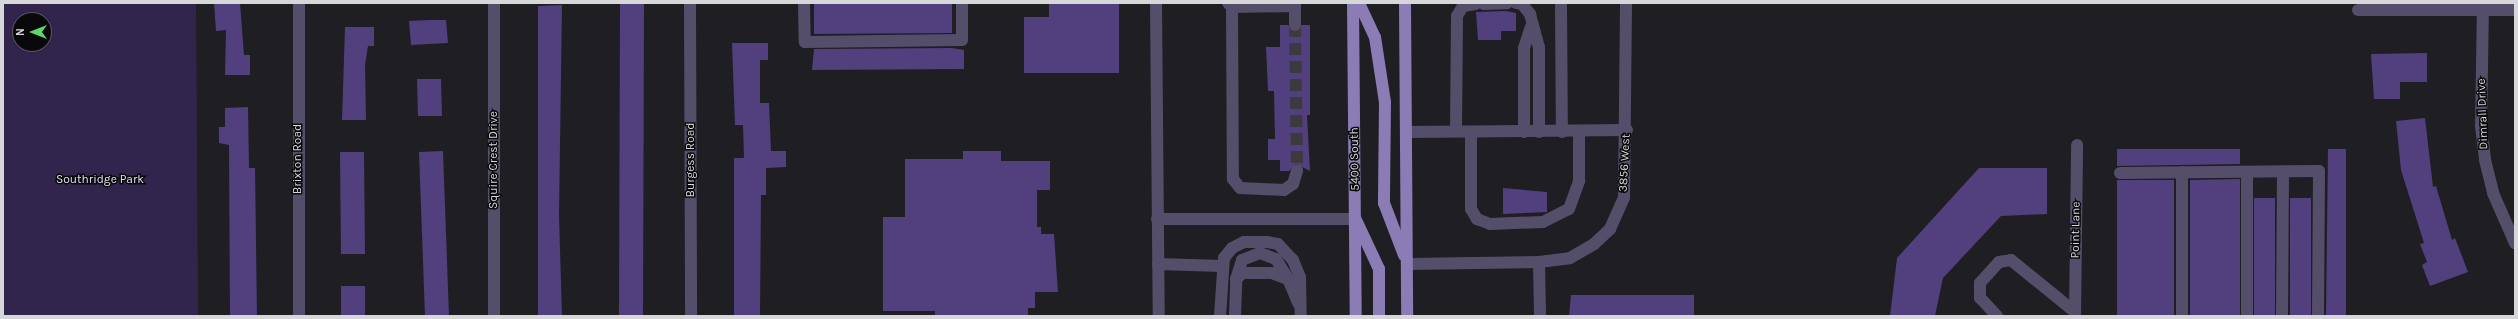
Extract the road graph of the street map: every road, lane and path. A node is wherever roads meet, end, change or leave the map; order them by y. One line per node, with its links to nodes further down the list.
1 (299, 3): 46 (street, Brixton Road)
2 (494, 3): 47 (street, Squire Crest Drive)
3 (690, 3): 48 (street, Burgess Road)
4 (804, 3): 5 (street)
5 (962, 3)
6 (1156, 3): 36 (street)
7 (1353, 3): 35 (main road, 5400 South)
8 (1359, 3): 40 (main road)
9 (1405, 3): 24 (main road)
10 (1507, 3): 21 (street)
11 (1516, 3): 20 (street)
12 (1561, 3): 27 (street)
13 (1626, 3): 22 (street, 3856 West)
14 (1296, 4): 15 (street); 19 (street)
15 (1230, 5): 30 (street)
16 (2483, 6): 17 (street); 18 (street); 37 (street, Dimrall Drive)
17 (2358, 10)
18 (2515, 10)
19 (1296, 24)
20 (1531, 28): 25 (street); 26 (street)
21 (1456, 130): 24 (street); 28 (street)
22 (1627, 130): 23 (street); 38 (street, 3856 West)
23 (1579, 131): 27 (street); 28 (street)
24 (1406, 132): 40 (main road)
25 (1524, 132): 26 (street); 28 (street)
26 (1539, 132): 27 (street)
27 (1562, 132)
28 (1471, 134)
29 (2077, 145): 45 (street, Point Lane)
30 (1297, 171)
31 (2182, 172): 32 (street); 34 (street); 57 (street)
32 (2247, 172): 33 (street); 58 (street)
33 (2282, 172): 59 (street); 60 (street)
34 (2120, 173)
35 (1356, 219): 36 (street); 52 (main road, 5400 South); 53 (main road)
36 (1157, 220): 39 (street)
37 (2515, 243)
38 (1539, 262): 40 (street, 3856 West); 55 (street)
39 (1158, 264): 41 (street); 49 (street)
40 (1408, 264): 54 (main road)
41 (1222, 266): 44 (street); 50 (street)
42 (1236, 279): 43 (street); 43 (street); 51 (street)
43 (1288, 279): 44 (street)
44 (1301, 313)
45 (2075, 314): 56 (street)
46 (298, 316)
47 (494, 316)
48 (691, 316)
49 (1159, 316)
50 (1220, 316)
51 (1235, 316)
52 (1356, 316)
53 (1379, 316)
54 (1407, 316)
55 (1540, 316)
56 (1997, 316)
57 (2182, 316)
58 (2247, 316)
59 (2282, 316)
60 (2318, 316)

